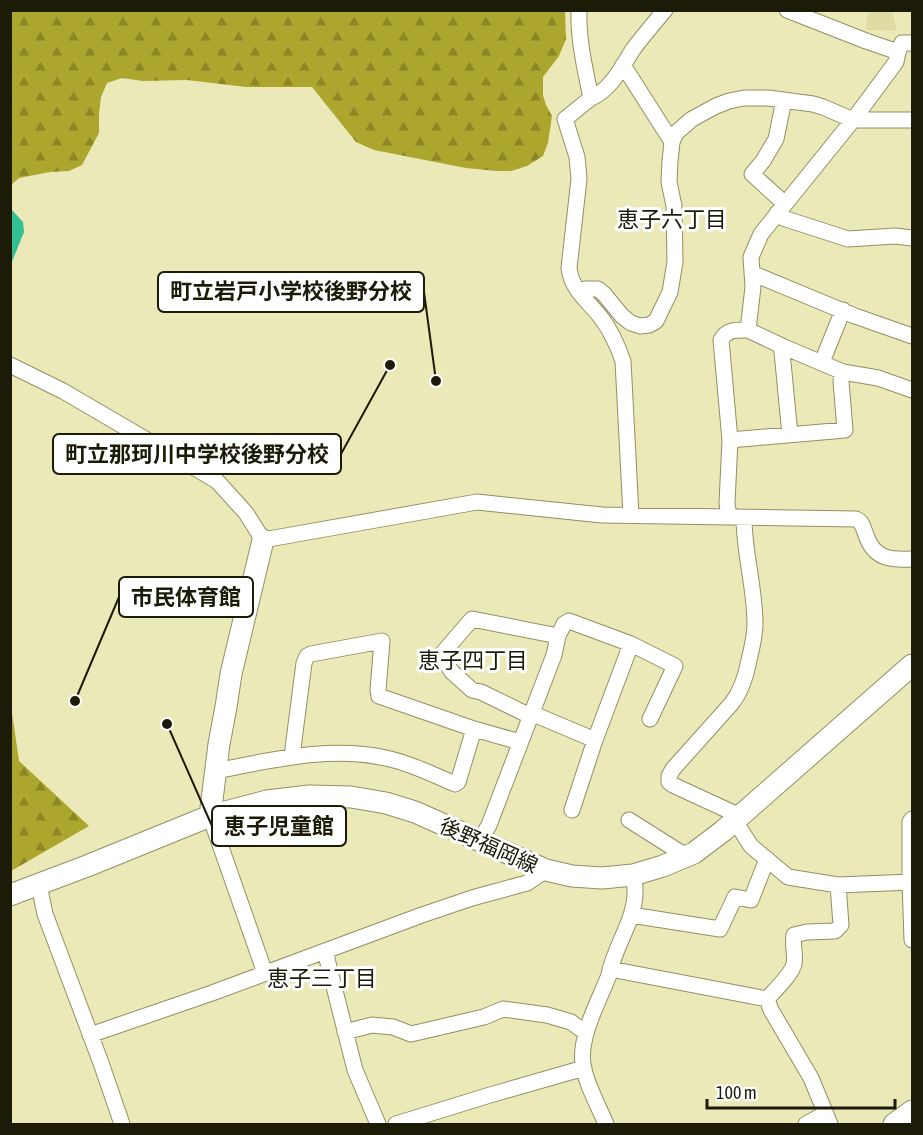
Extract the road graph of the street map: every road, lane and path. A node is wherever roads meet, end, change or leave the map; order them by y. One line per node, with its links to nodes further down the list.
1 (579, 10): 7 (street)
2 (665, 10): 6 (street)
3 (787, 10): 5 (street)
4 (912, 43): 5 (street)
5 (898, 52): 9 (street)
6 (623, 64): 7 (street); 11 (street)
7 (591, 98): 15 (street)
8 (784, 100): 9 (street); 11 (street); 12 (street)
9 (853, 120): 10 (street); 12 (street)
10 (912, 120)
11 (672, 142): 15 (street)
12 (780, 208): 13 (street); 14 (street)
13 (912, 238)
14 (752, 275): 16 (street); 17 (street)
15 (579, 291): 26 (street)
16 (843, 310): 18 (street); 20 (street)
17 (748, 330): 19 (street); 25 (street)
18 (912, 333)
19 (784, 347): 20 (street); 24 (street)
20 (822, 362): 22 (street)
21 (10, 365): 28 (street)
22 (843, 372): 23 (street); 24 (street)
23 (912, 390)
24 (790, 435): 25 (street)
25 (730, 440): 27 (street)
26 (631, 515): 27 (street); 28 (street)
27 (737, 517): 29 (street); 42 (street)
28 (263, 540): 39 (main road)
29 (912, 559)
30 (558, 636): 31 (street); 33 (street); 33 (street)
31 (631, 644): 34 (street); 36 (street)
32 (912, 664): 42 (main road, 後野福岡線)
33 (530, 715): 36 (street); 37 (street)
34 (650, 719)
35 (474, 729): 37 (street); 38 (street); 38 (street)
36 (595, 740): 40 (street)
37 (520, 742): 45 (street)
38 (292, 756): 39 (street)
39 (215, 771): 41 (main road)
40 (572, 810)
41 (210, 816): 45 (main road, 後野福岡線); 51 (main road, 後野福岡線); 58 (street)
42 (737, 819): 46 (main road, 後野福岡線); 47 (street)
43 (912, 819): 50 (street)
44 (629, 820): 46 (street)
45 (480, 841): 48 (main road, 後野福岡線)
46 (686, 856): 49 (main road, 後野福岡線)
47 (767, 859): 52 (street); 54 (street)
48 (546, 870): 49 (main road, 後野福岡線); 56 (street)
49 (633, 875): 54 (street)
50 (911, 882): 52 (street); 55 (street)
51 (39, 885): 53 (main road, 後野福岡線); 62 (street)
52 (838, 885): 59 (street)
53 (10, 895)
54 (631, 915): 57 (street)
55 (912, 940)
56 (325, 951): 58 (street); 60 (street)
57 (610, 969): 59 (street); 61 (street)
58 (265, 973): 62 (street)
59 (767, 999): 65 (street)
60 (345, 1032): 61 (street); 67 (street)
61 (586, 1033): 63 (street)
62 (90, 1035): 66 (street)
63 (584, 1068): 68 (street); 69 (street)
64 (912, 1111): 71 (main road)
65 (827, 1119): 70 (street)
66 (122, 1125)
67 (378, 1125)
68 (396, 1125)
69 (606, 1125)
70 (806, 1125)
71 (894, 1125)

